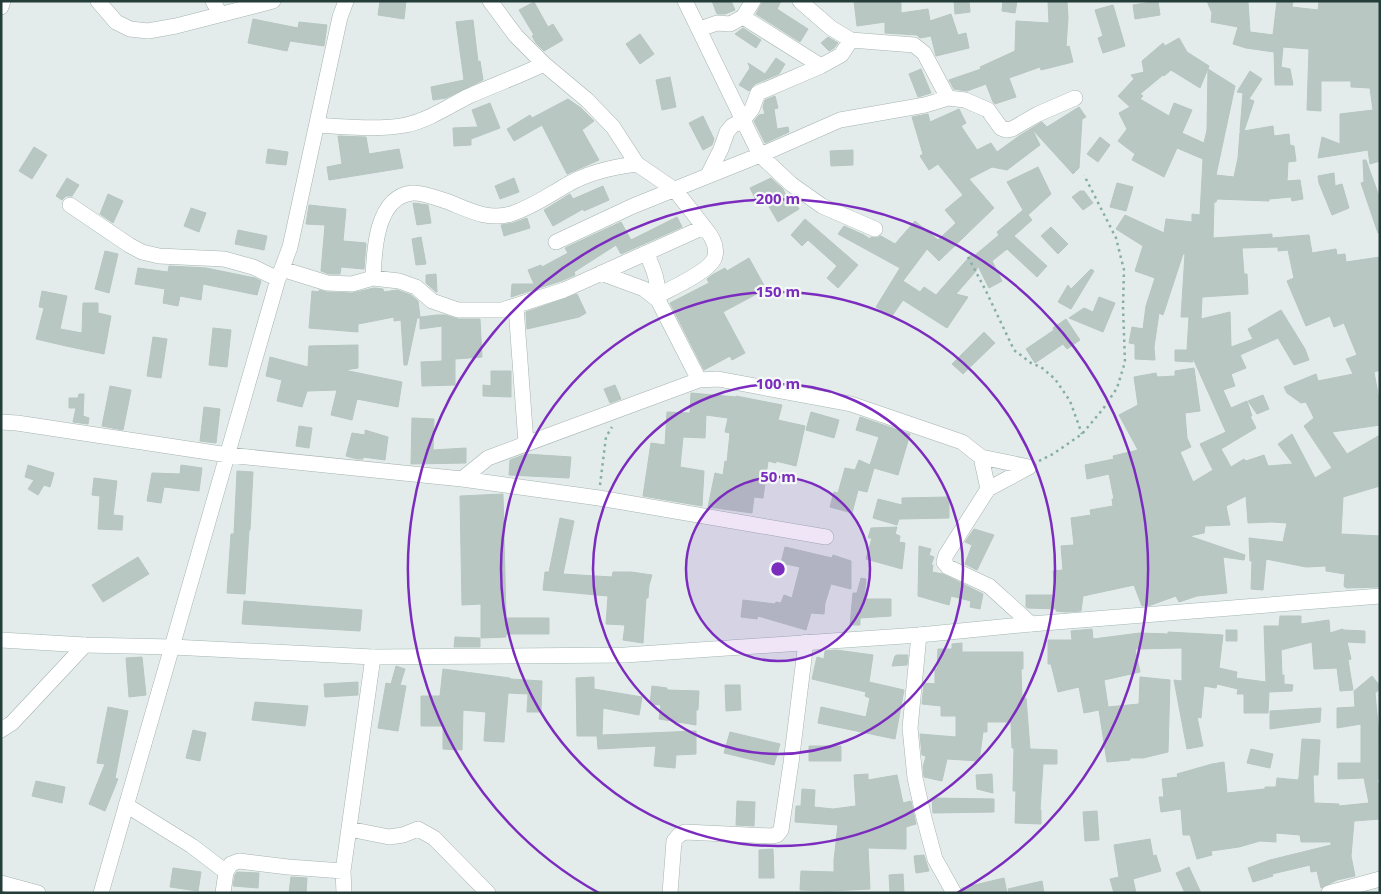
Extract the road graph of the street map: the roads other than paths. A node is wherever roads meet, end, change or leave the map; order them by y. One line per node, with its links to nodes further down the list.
1 (3, 1): 9 (street)
2 (98, 1): 10 (street)
3 (273, 1): 10 (street)
4 (346, 1): 19 (street)
5 (490, 1): 14 (street)
6 (686, 1): 12 (street)
7 (753, 1): 11 (street)
8 (800, 1): 13 (street)
9 (1, 7)
10 (224, 7)
11 (743, 17): 12 (street); 15 (street)
12 (700, 29): 18 (street)
13 (851, 40): 15 (street); 16 (street)
14 (544, 64): 19 (street); 21 (street)
15 (821, 66): 18 (street)
16 (948, 98): 17 (street); 20 (street)
17 (1075, 98)
18 (743, 120): 20 (street); 22 (street)
19 (318, 124): 30 (street)
20 (763, 154): 22 (street); 26 (street)
21 (637, 164): 23 (street); 31 (street)
22 (708, 175): 23 (street)
23 (675, 190): 25 (street); 27 (street)
24 (70, 205): 30 (street)
25 (704, 227): 28 (street); 32 (street)
26 (875, 229)
27 (556, 242)
28 (646, 253): 29 (street); 32 (street)
29 (601, 273): 32 (street); 33 (street)
30 (280, 274): 31 (street); 37 (street)
31 (373, 278): 33 (street)
32 (659, 298): 34 (street)
33 (516, 307): 36 (street)
34 (698, 380): 36 (street); 38 (street)
35 (1, 422): 37 (street)
36 (526, 443): 39 (street)
37 (228, 454): 39 (street); 48 (street)
38 (981, 457): 40 (street); 40 (street)
39 (462, 479): 41 (street)
40 (988, 489): 43 (street)
41 (826, 537)
42 (1380, 596): 43 (street)
43 (1031, 624): 44 (street)
44 (919, 635): 46 (street); 63 (street)
45 (1, 640): 47 (street)
46 (806, 642): 49 (street); 62 (street)
47 (85, 645): 48 (street); 50 (street)
48 (172, 647): 49 (street); 51 (street)
49 (373, 656): 52 (street)
50 (1, 730)
51 (126, 806): 53 (street); 58 (street)
52 (349, 829): 54 (street); 61 (street)
53 (226, 872): 54 (street); 59 (street)
54 (343, 872): 60 (street)
55 (1, 883): 57 (street)
56 (1372, 884): 64 (street)
57 (38, 893)
58 (101, 893)
59 (223, 893)
60 (344, 893)
61 (488, 893)
62 (670, 893)
63 (954, 893)
64 (1330, 893)

